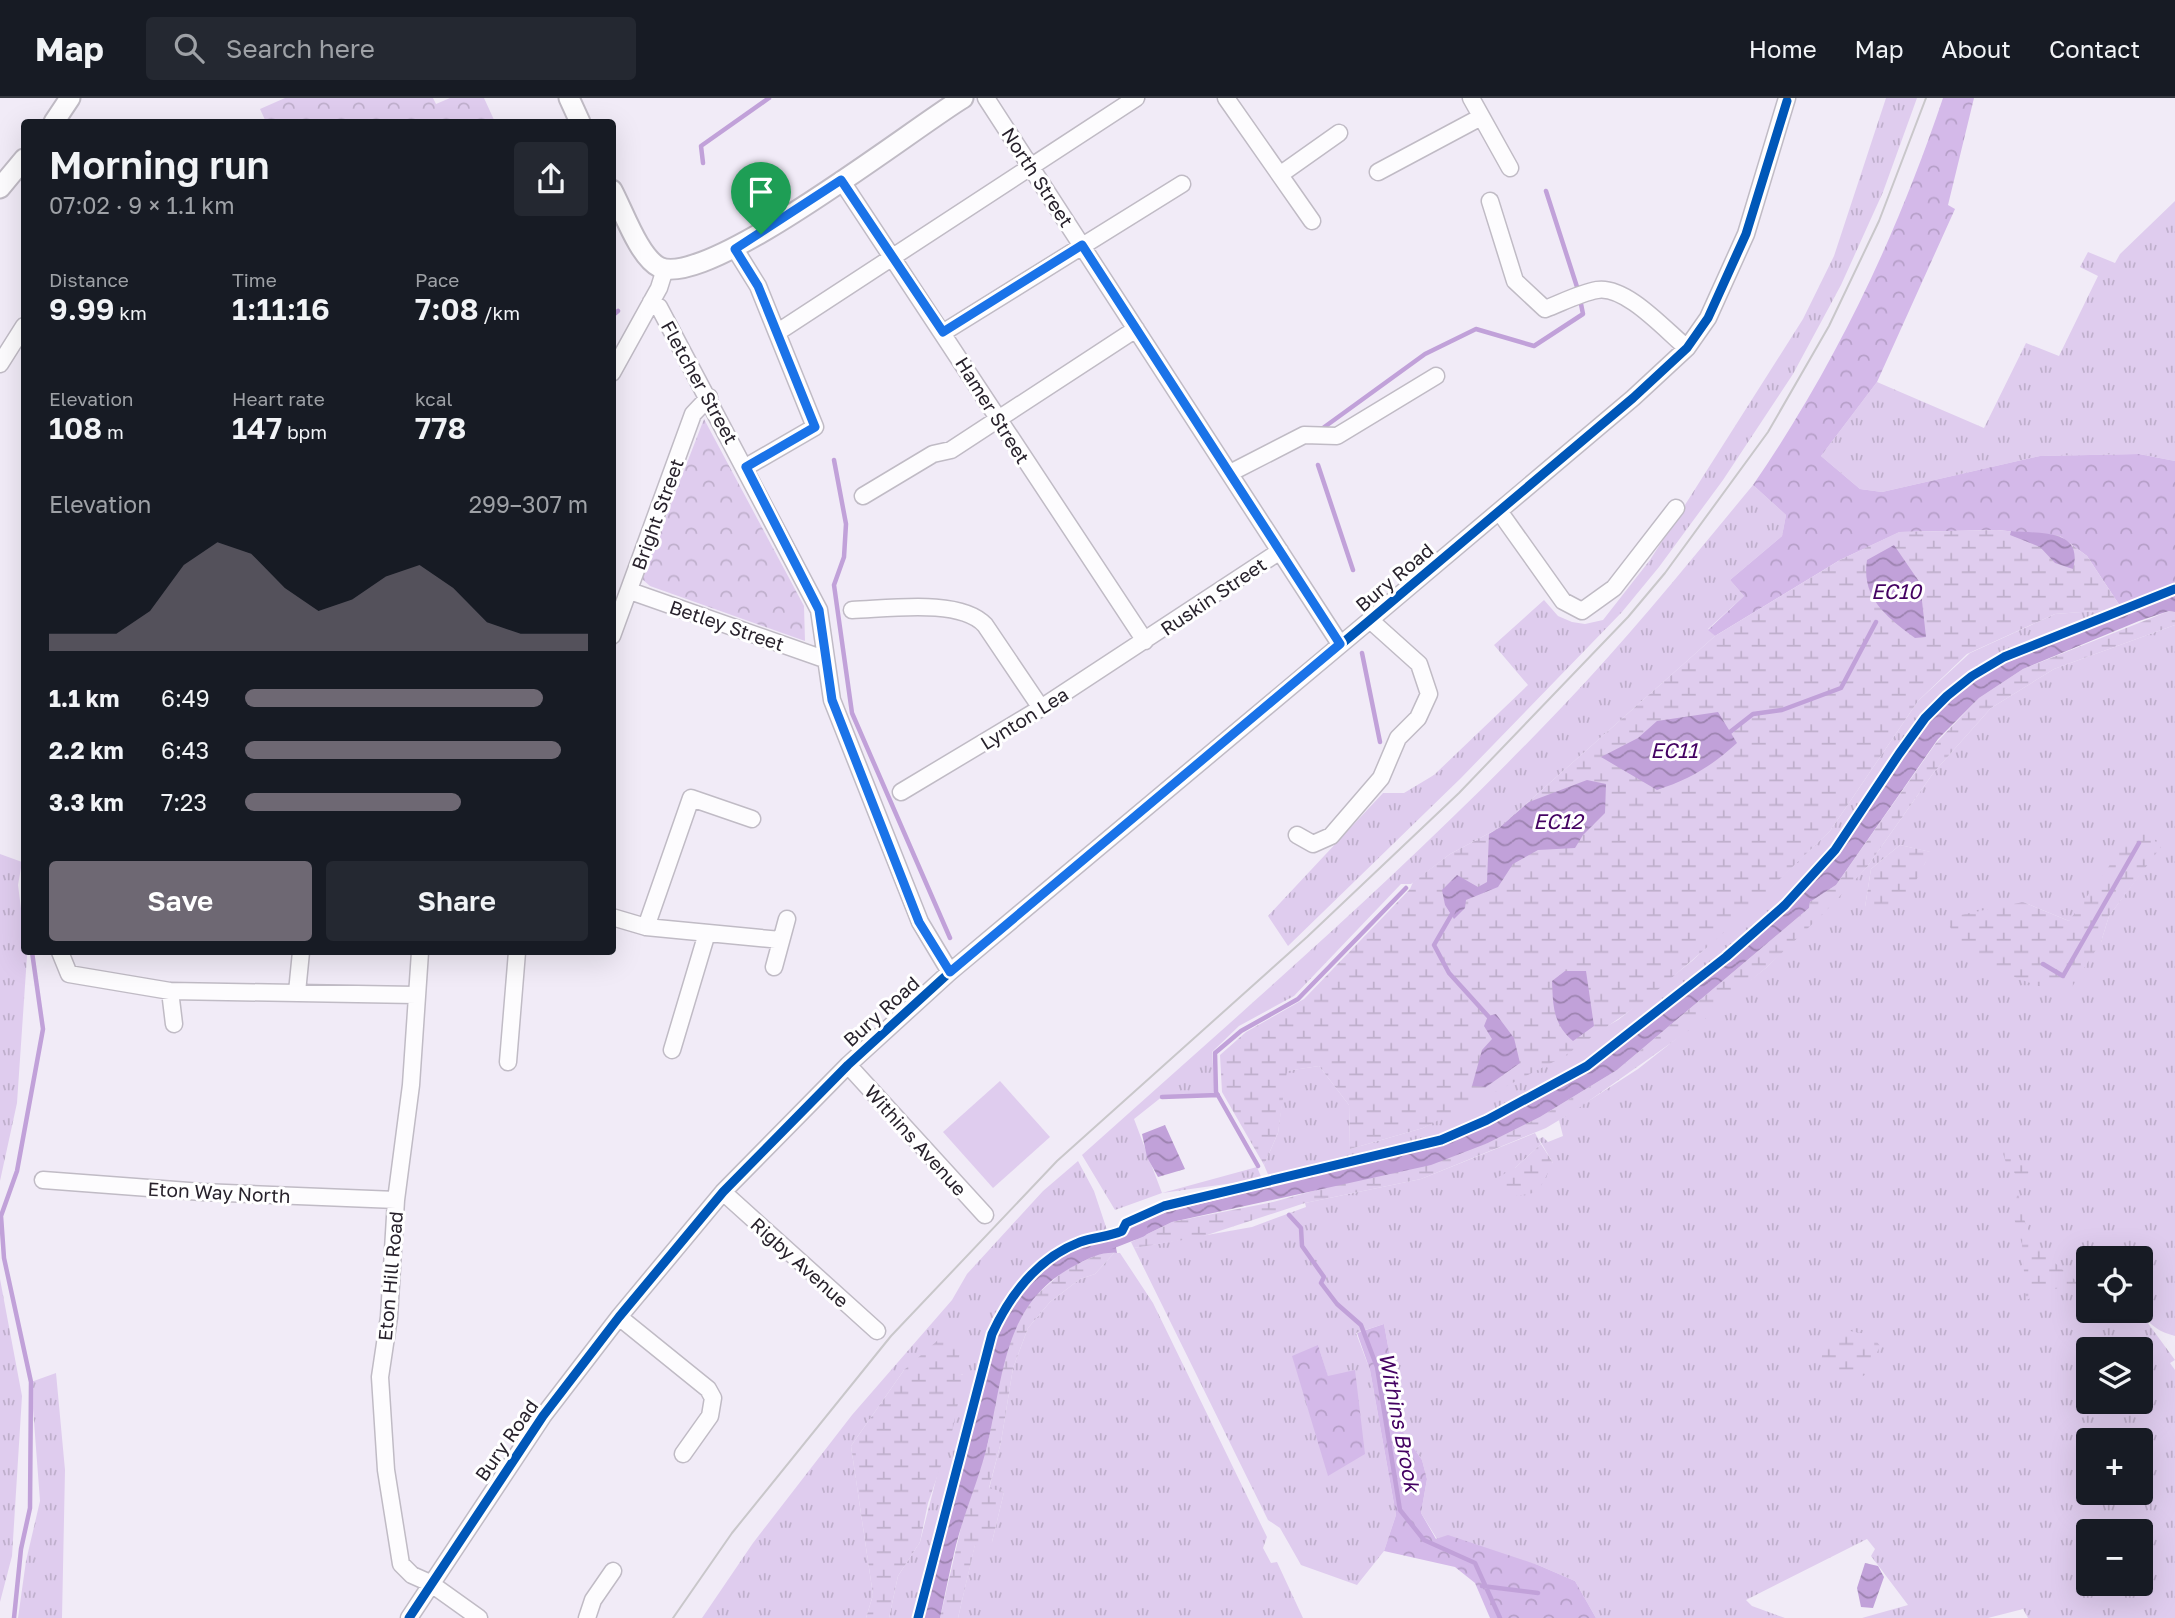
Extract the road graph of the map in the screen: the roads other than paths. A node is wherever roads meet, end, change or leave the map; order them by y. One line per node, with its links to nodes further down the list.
1 (70, 98): 10 (main road)
2 (569, 98): 11 (main road)
3 (963, 98): 18 (main road)
4 (986, 98): 14 (street, North Street)
5 (1136, 98): 14 (street)
6 (1226, 98): 17 (street)
7 (1471, 98): 9 (street)
8 (1787, 98): 33 (street, Bury Road)
9 (1481, 117): 15 (street); 16 (street)
10 (56, 119)
11 (579, 119)
12 (1339, 134): 17 (street)
13 (21, 163): 20 (main road)
14 (1032, 168): 24 (street, North Street); 26 (street)
15 (1510, 168)
16 (1378, 172)
17 (1281, 174): 23 (street)
18 (841, 180): 25 (main road); 26 (street, Hamer Street)
19 (1182, 184): 24 (street)
20 (0, 188)
21 (616, 197): 27 (main road)
22 (1490, 201): 33 (street)
23 (1312, 221)
24 (1082, 245): 29 (street, North Street); 32 (street)
25 (735, 249): 27 (main road); 31 (street)
26 (893, 259): 31 (street); 32 (street, Hamer Street)
27 (665, 269): 28 (street)
28 (651, 302): 35 (street); 37 (street, Fletcher Street)
29 (1136, 329): 38 (street); 40 (street, North Street)
30 (21, 331): 34 (street)
31 (778, 332): 39 (street)
32 (943, 332): 38 (street, Hamer Street)
33 (1687, 348): 43 (street, Bury Road)
34 (0, 364)
35 (616, 366)
36 (1436, 376): 40 (street)
37 (709, 397): 39 (street, Fletcher Street); 45 (street, Bright Street)
38 (998, 421): 41 (street); 49 (street, Hamer Street)
39 (746, 467): 51 (street, Fletcher Street)
40 (1230, 473): 44 (street, North Street)
41 (863, 496)
42 (1676, 508): 43 (street)
43 (1499, 511): 47 (street, Bury Road)
44 (1280, 551): 49 (street, Ruskin Street); 50 (street, North Street)
45 (630, 591): 48 (street, Bright Street); 51 (street, Betley Street)
46 (852, 610): 52 (street)
47 (1370, 620): 50 (street, Bury Road); 55 (street)
48 (616, 626)
49 (1145, 641): 52 (street, Lynton Lea)
50 (1340, 644): 66 (street, Bury Road)
51 (824, 659): 66 (street, Fletcher Street)
52 (1041, 708): 53 (street, Lynton Lea)
53 (901, 792)
54 (752, 819): 58 (street)
55 (1297, 835)
56 (616, 918): 58 (street)
57 (787, 919): 60 (street)
58 (646, 927): 59 (street)
59 (707, 933): 60 (street); 71 (street)
60 (781, 940): 65 (street)
61 (61, 955): 67 (street)
62 (301, 955): 68 (street)
63 (420, 955): 69 (street, Eton Hill Road)
64 (517, 955): 72 (street)
65 (774, 967)
66 (950, 972): 73 (street, Bury Road)
67 (170, 991): 68 (street); 70 (street)
68 (297, 992): 69 (street)
69 (416, 995): 76 (street, Eton Hill Road)
70 (174, 1024)
71 (672, 1050)
72 (508, 1062)
73 (848, 1065): 75 (street, Bury Road); 77 (street, Withins Avenue)
74 (43, 1180): 76 (street, Eton Way North)
75 (723, 1192): 78 (street, Bury Road); 79 (street, Rigby Avenue)
76 (396, 1200): 82 (street, Eton Hill Road)
77 (985, 1215)
78 (619, 1317): 80 (street); 82 (street, Bury Road)
79 (877, 1331)
80 (683, 1454)
81 (613, 1571): 85 (street)
82 (430, 1583): 83 (street, Bury Road); 84 (street, Eton Hill Road)
83 (410, 1618)
84 (479, 1618)
85 (587, 1618)

